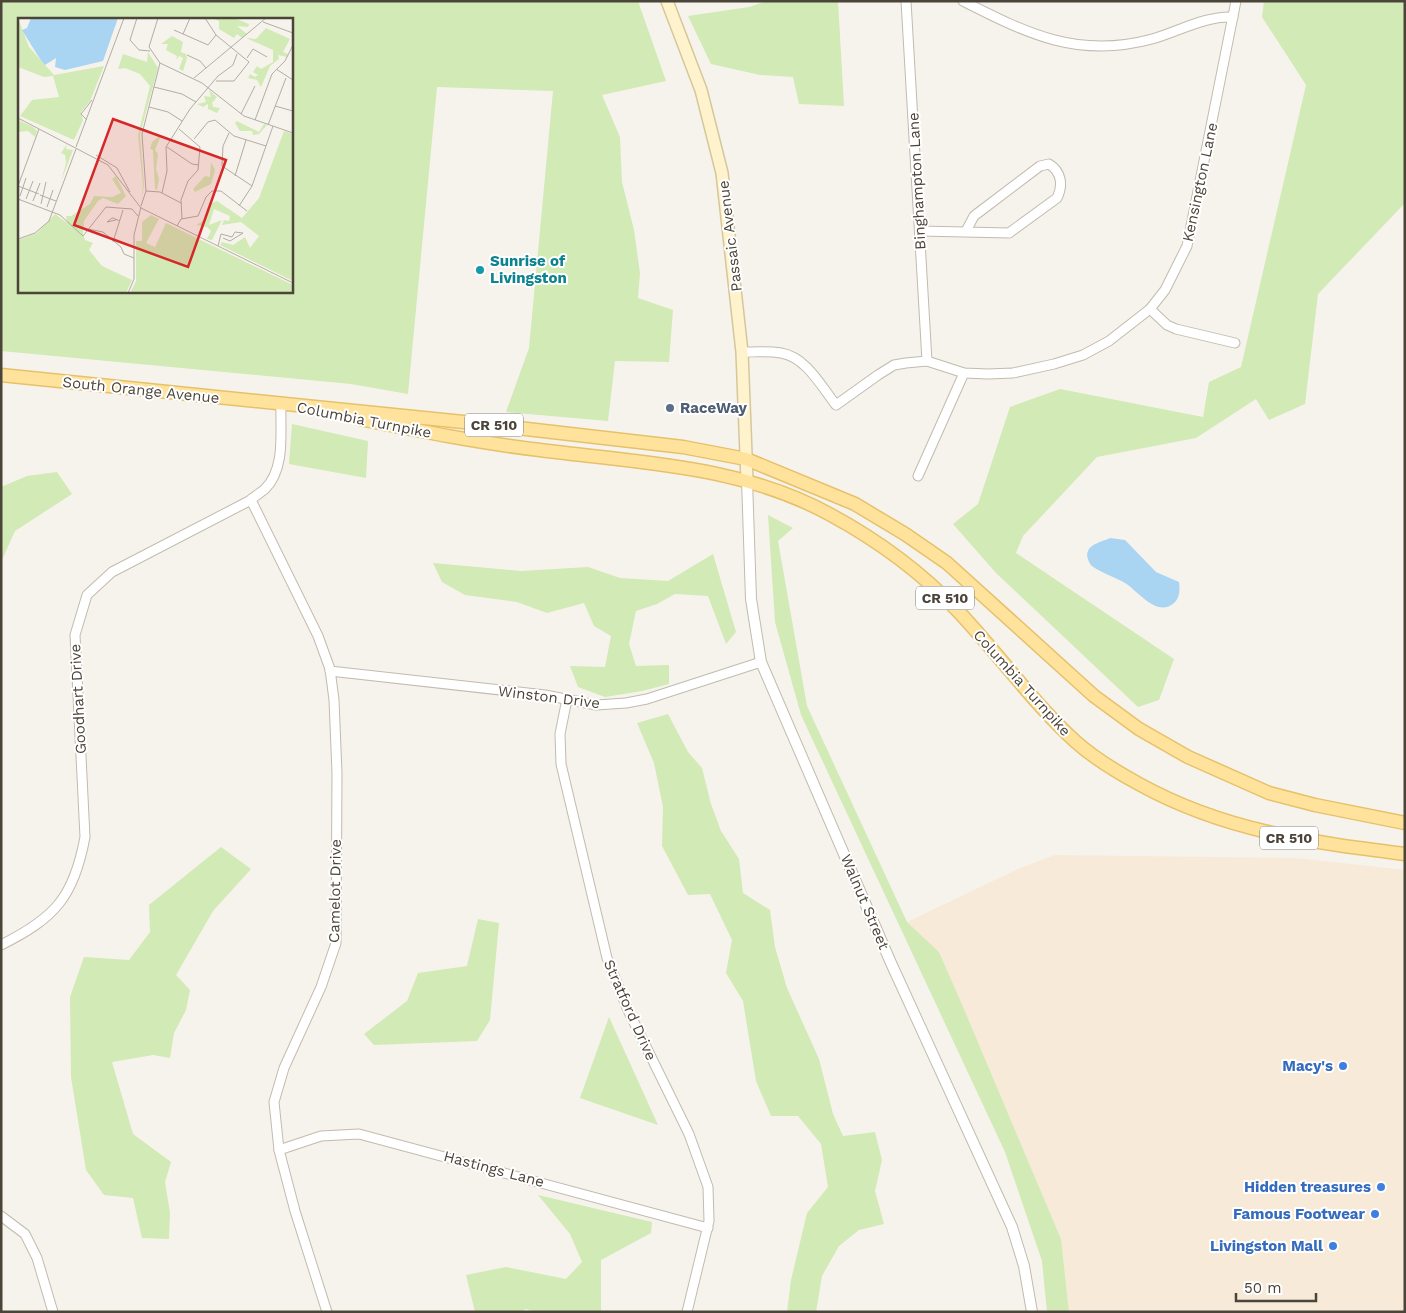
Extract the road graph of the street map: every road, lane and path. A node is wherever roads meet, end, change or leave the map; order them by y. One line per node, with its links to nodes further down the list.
1 (667, 1): 10 (main road, Passaic Avenue)
2 (906, 1): 6 (street, Binghampton Lane)
3 (963, 1): 5 (street)
4 (1236, 1): 5 (street, Kensington Lane)
5 (1233, 17): 8 (street, Kensington Lane)
6 (920, 231): 7 (street); 11 (street, Binghampton Lane)
7 (966, 231): 7 (street)
8 (1150, 309): 9 (street); 12 (street, Kensington Lane)
9 (1235, 343)
10 (742, 352): 11 (street, Kensington Lane); 15 (main road, Passaic Avenue)
11 (927, 361): 12 (street, Kensington Lane)
12 (964, 373): 16 (street)
13 (1, 375): 14 (main road, South Orange Avenue / CR 510)
14 (281, 405): 15 (main road, Columbia Turnpike / CR 510); 17 (main road, Columbia Turnpike / CR 510); 18 (street, Goodhart Drive)
15 (746, 459): 17 (main road, Passaic Avenue); 22 (main road, Columbia Turnpike / CR 510)
16 (918, 476)
17 (747, 480): 19 (street, Walnut Street); 23 (main road, Columbia Turnpike / CR 510)
18 (251, 500): 20 (street, Camelot Drive); 24 (street, Goodhart Drive)
19 (761, 662): 21 (street, Winston Drive); 31 (street, Walnut Street)
20 (330, 671): 21 (street, Winston Drive); 25 (street, Camelot Drive)
21 (567, 699): 27 (street, Stratford Drive)
22 (1405, 823)
23 (1405, 854)
24 (1, 946)
25 (279, 1150): 27 (street, Hastings Lane); 29 (street, Camelot Drive)
26 (1, 1216): 28 (street)
27 (708, 1228): 30 (street, Stratford Drive)
28 (53, 1312)
29 (327, 1312)
30 (687, 1312)
31 (1032, 1312)

